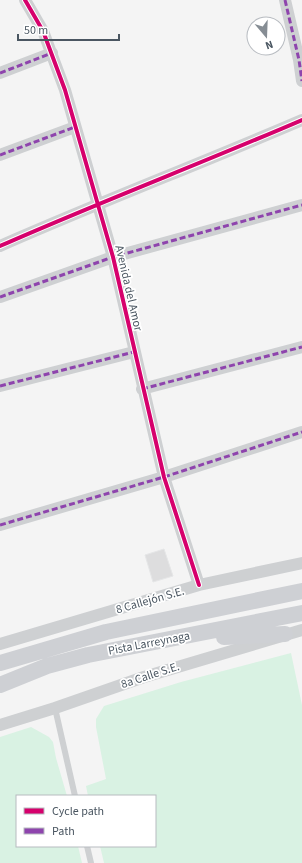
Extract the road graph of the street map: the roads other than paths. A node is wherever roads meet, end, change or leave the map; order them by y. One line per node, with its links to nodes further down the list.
1 (25, 0): 3 (street, Avenida del Amor)
2 (285, 0): 4 (street)
3 (52, 53): 5 (street); 8 (street, Avenida del Amor)
4 (301, 59): 6 (street)
5 (0, 73)
6 (302, 81)
7 (302, 120): 10 (street)
8 (76, 127): 9 (street); 10 (street, Avenida del Amor)
9 (0, 155)
10 (96, 203): 12 (street); 13 (street, Avenida del Amor)
11 (302, 205): 13 (street)
12 (0, 246)
13 (113, 257): 14 (street); 16 (street, Avenida del Amor)
14 (0, 297)
15 (302, 346): 18 (street)
16 (134, 352): 17 (street); 18 (street, Avenida del Amor)
17 (0, 386)
18 (142, 389): 20 (street, Avenida del Amor)
19 (302, 432): 20 (street)
20 (164, 477): 21 (street); 23 (street, Avenida del Amor)
21 (0, 525)
22 (302, 562): 23 (street, 8 Callejón S.E.)
23 (199, 585): 29 (street, 8 Callejón S.E.)
24 (302, 591): 30 (main road, Pista Larreynaga)
25 (302, 613): 28 (main road, Pista Larreynaga)
26 (302, 630): 27 (street, 8a Calle S.E.)
27 (285, 634): 28 (main road); 32 (street, 8a Calle S.E.)
28 (170, 640): 31 (main road, Pista Larreynaga)
29 (0, 644)
30 (0, 662)
31 (0, 685)
32 (55, 708): 33 (street, 8a Calle S.E.); 34 (lane)
33 (0, 725)
34 (75, 795)
35 (87, 847): 36 (lane)
36 (91, 863)

